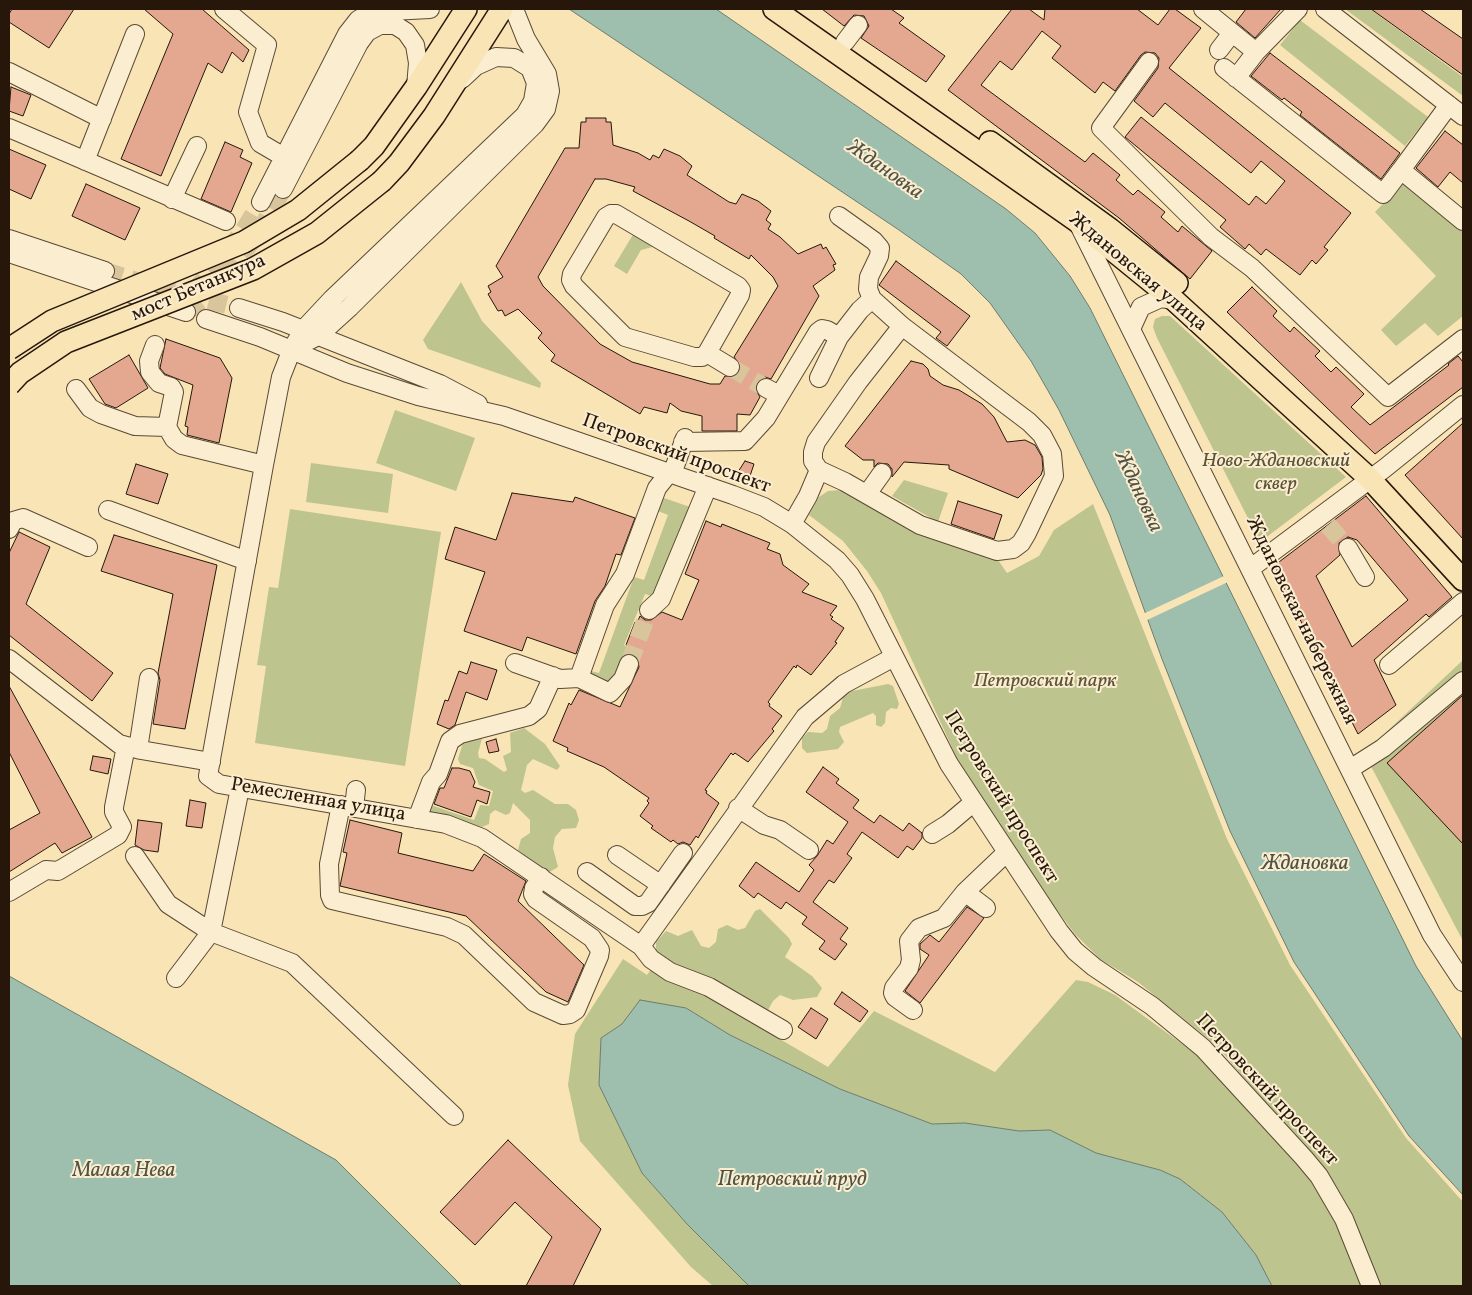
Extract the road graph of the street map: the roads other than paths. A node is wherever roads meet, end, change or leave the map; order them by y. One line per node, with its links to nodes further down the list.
1 (224, 9): 23 (street)
2 (430, 9): 23 (street)
3 (466, 9): 18 (main road)
4 (502, 9): 17 (main road)
5 (514, 9): 43 (street)
6 (774, 9): 32 (main road, Ждановская улица)
7 (799, 9): 61 (main road, Ждановская улица)
8 (1203, 9): 11 (street)
9 (1298, 9): 14 (street)
10 (1325, 9): 19 (street)
11 (1232, 33): 13 (street); 14 (street)
12 (135, 34): 20 (street)
13 (1219, 50)
14 (1256, 52): 25 (street)
15 (1149, 62): 45 (street)
16 (9, 72): 20 (street)
17 (452, 87): 43 (street); 52 (main road, мост Бетанкура, bridge)
18 (416, 88): 26 (street); 47 (main road, мост Бетанкура, bridge)
19 (1456, 110): 25 (street)
20 (102, 119): 24 (street)
21 (9, 128): 24 (street)
22 (197, 146): 27 (street)
23 (284, 158): 28 (street)
24 (85, 161): 27 (street)
25 (1401, 170): 31 (street)
26 (283, 189)
27 (172, 199): 30 (street)
28 (261, 202)
29 (839, 216): 36 (street)
30 (226, 221)
31 (1463, 221)
32 (1078, 222): 37 (main road, Ждановская улица); 42 (street, Ждановская набережная)
33 (9, 240): 35 (street)
34 (9, 253): 39 (street)
35 (105, 271)
36 (872, 299): 41 (street); 44 (street)
37 (1174, 300): 42 (street); 61 (main road, Ждановская улица)
38 (239, 308): 43 (street, Петровский проспект)
39 (186, 312)
40 (206, 319): 48 (street, Петровский проспект)
41 (902, 326): 58 (street); 63 (street)
42 (1131, 329): 71 (street, Ждановская набережная)
43 (311, 333): 48 (street, Ремесленная улица); 55 (street, Петровский проспект)
44 (839, 337): 51 (street); 60 (street)
45 (1463, 339)
46 (155, 345): 56 (street)
47 (9, 349)
48 (292, 349): 55 (street, Петровский проспект); 57 (street, Ремесленная улица)
49 (707, 353): 49 (street); 50 (street)
50 (730, 367)
51 (819, 378)
52 (9, 384)
53 (76, 389): 56 (street)
54 (1463, 405): 61 (street)
55 (504, 416): 60 (street, Петровский проспект)
56 (167, 427): 57 (street)
57 (264, 465): 69 (street, Ремесленная улица)
58 (819, 470): 63 (street); 65 (street)
59 (882, 473): 63 (street)
60 (670, 474): 62 (street, Петровский проспект); 83 (street)
61 (1375, 476): 70 (main road, Ждановская улица); 71 (street); 73 (main road, Ждановская улица)
62 (708, 486): 65 (street, Петровский проспект); 75 (street)
63 (867, 494)
64 (108, 510): 69 (street)
65 (792, 524): 76 (street, Петровский проспект)
66 (9, 529): 67 (street)
67 (88, 547)
68 (1348, 548): 72 (street)
69 (247, 561): 86 (street, Ремесленная улица)
70 (1463, 563)
71 (1251, 568): 87 (street, Ждановская набережная)
72 (1365, 577)
73 (1463, 580)
74 (1463, 602): 80 (street)
75 (649, 610)
76 (894, 657): 90 (street, Петровский проспект); 92 (street)
77 (9, 659): 85 (street)
78 (515, 662): 81 (street)
79 (629, 664): 83 (street)
80 (1389, 664)
81 (553, 676): 83 (street); 93 (street)
82 (149, 678): 85 (street)
83 (579, 678)
84 (1463, 681): 87 (street)
85 (132, 747): 86 (street); 104 (street)
86 (211, 762): 88 (street, Ремесленная улица)
87 (1350, 770): 112 (street, Ждановская набережная)
88 (240, 788): 91 (street, Ремесленная улица); 108 (street)
89 (356, 790): 91 (street)
90 (974, 802): 94 (street); 96 (street, Петровский проспект)
91 (347, 807): 93 (street, Ремесленная улица); 109 (street)
92 (738, 808): 95 (street); 103 (street)
93 (417, 819): 101 (street, Ремесленная улица)
94 (932, 834)
95 (809, 850)
96 (1007, 852): 105 (street); 116 (street, Петровский проспект)
97 (683, 853): 102 (street)
98 (617, 855): 102 (street)
99 (135, 856): 108 (street)
100 (587, 872): 102 (street)
101 (541, 877): 107 (street, Ремесленная улица); 109 (street)
102 (663, 882): 103 (street)
103 (682, 890): 110 (street)
104 (9, 892)
105 (965, 892): 106 (street); 113 (street)
106 (986, 908)
107 (610, 925): 109 (street); 110 (street, Ремесленная улица)
108 (211, 932): 111 (street); 115 (street)
109 (597, 944)
110 (641, 946): 114 (street, Ремесленная улица)
111 (176, 978)
112 (1463, 982)
113 (913, 1010)
114 (783, 1030)
115 (454, 1116)
116 (1371, 1286)

